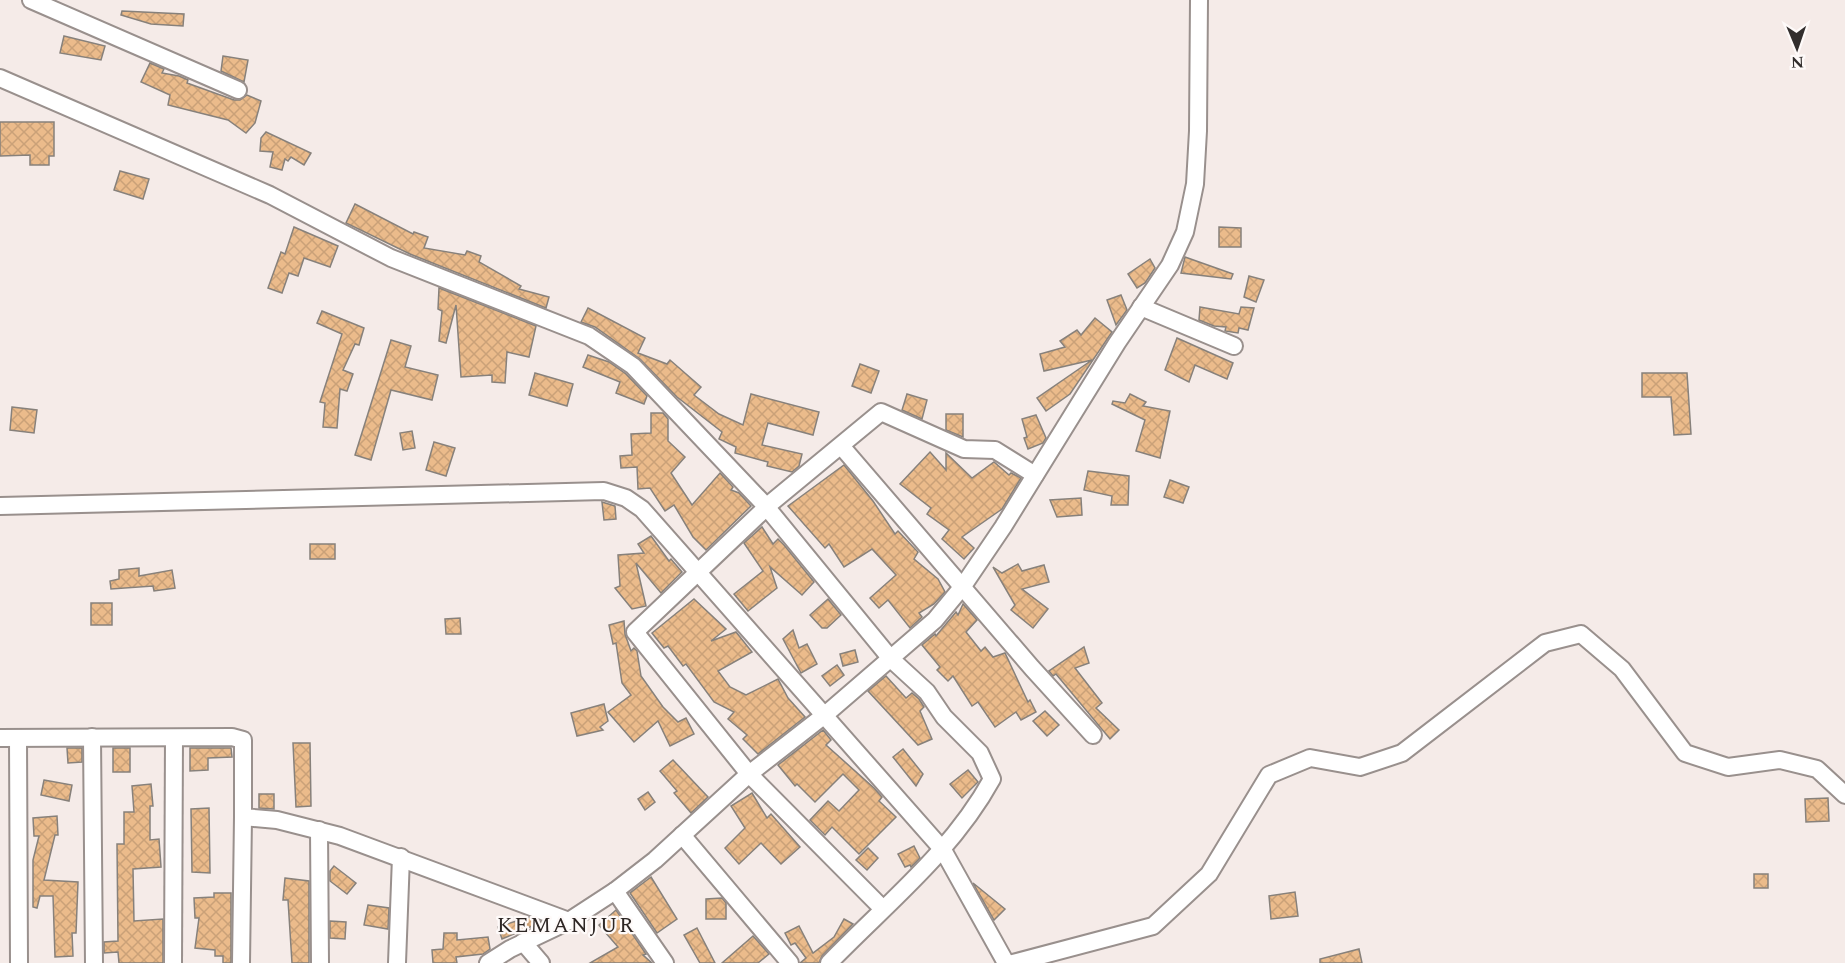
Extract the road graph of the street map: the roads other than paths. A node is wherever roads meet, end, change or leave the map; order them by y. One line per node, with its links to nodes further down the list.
1 (31, 0): 4 (street)
2 (1199, 0): 5 (street)
3 (0, 78): 10 (street)
4 (238, 90)
5 (1141, 307): 6 (street); 8 (street)
6 (1234, 346)
7 (842, 447): 8 (street); 10 (street); 12 (street)
8 (1035, 475): 12 (street)
9 (0, 506): 11 (street)
10 (767, 507): 11 (street); 13 (street)
11 (697, 571): 14 (street); 20 (street)
12 (963, 586): 13 (street); 15 (street)
13 (891, 659): 14 (street); 25 (street)
14 (826, 714): 20 (street); 25 (street)
15 (1093, 735)
16 (92, 736): 18 (street); 19 (street); 32 (street)
17 (0, 738): 18 (street)
18 (18, 738): 31 (street)
19 (174, 738): 22 (street); 33 (street)
20 (749, 774): 24 (street); 28 (street)
21 (1845, 795): 43 (street)
22 (243, 817): 23 (street); 34 (street)
23 (319, 830): 26 (street); 35 (street)
24 (682, 835): 27 (street); 40 (street)
25 (943, 850): 28 (street); 42 (street)
26 (401, 857): 29 (street); 36 (street)
27 (615, 891): 29 (street); 39 (street)
28 (882, 908): 41 (street)
29 (569, 921): 30 (street)
30 (523, 942): 37 (street); 38 (street)
31 (19, 963)
32 (94, 963)
33 (173, 963)
34 (241, 963)
35 (320, 963)
36 (397, 963)
37 (488, 963)
38 (541, 963)
39 (665, 963)
40 (790, 963)
41 (829, 963)
42 (1006, 963)
43 (1013, 963)

